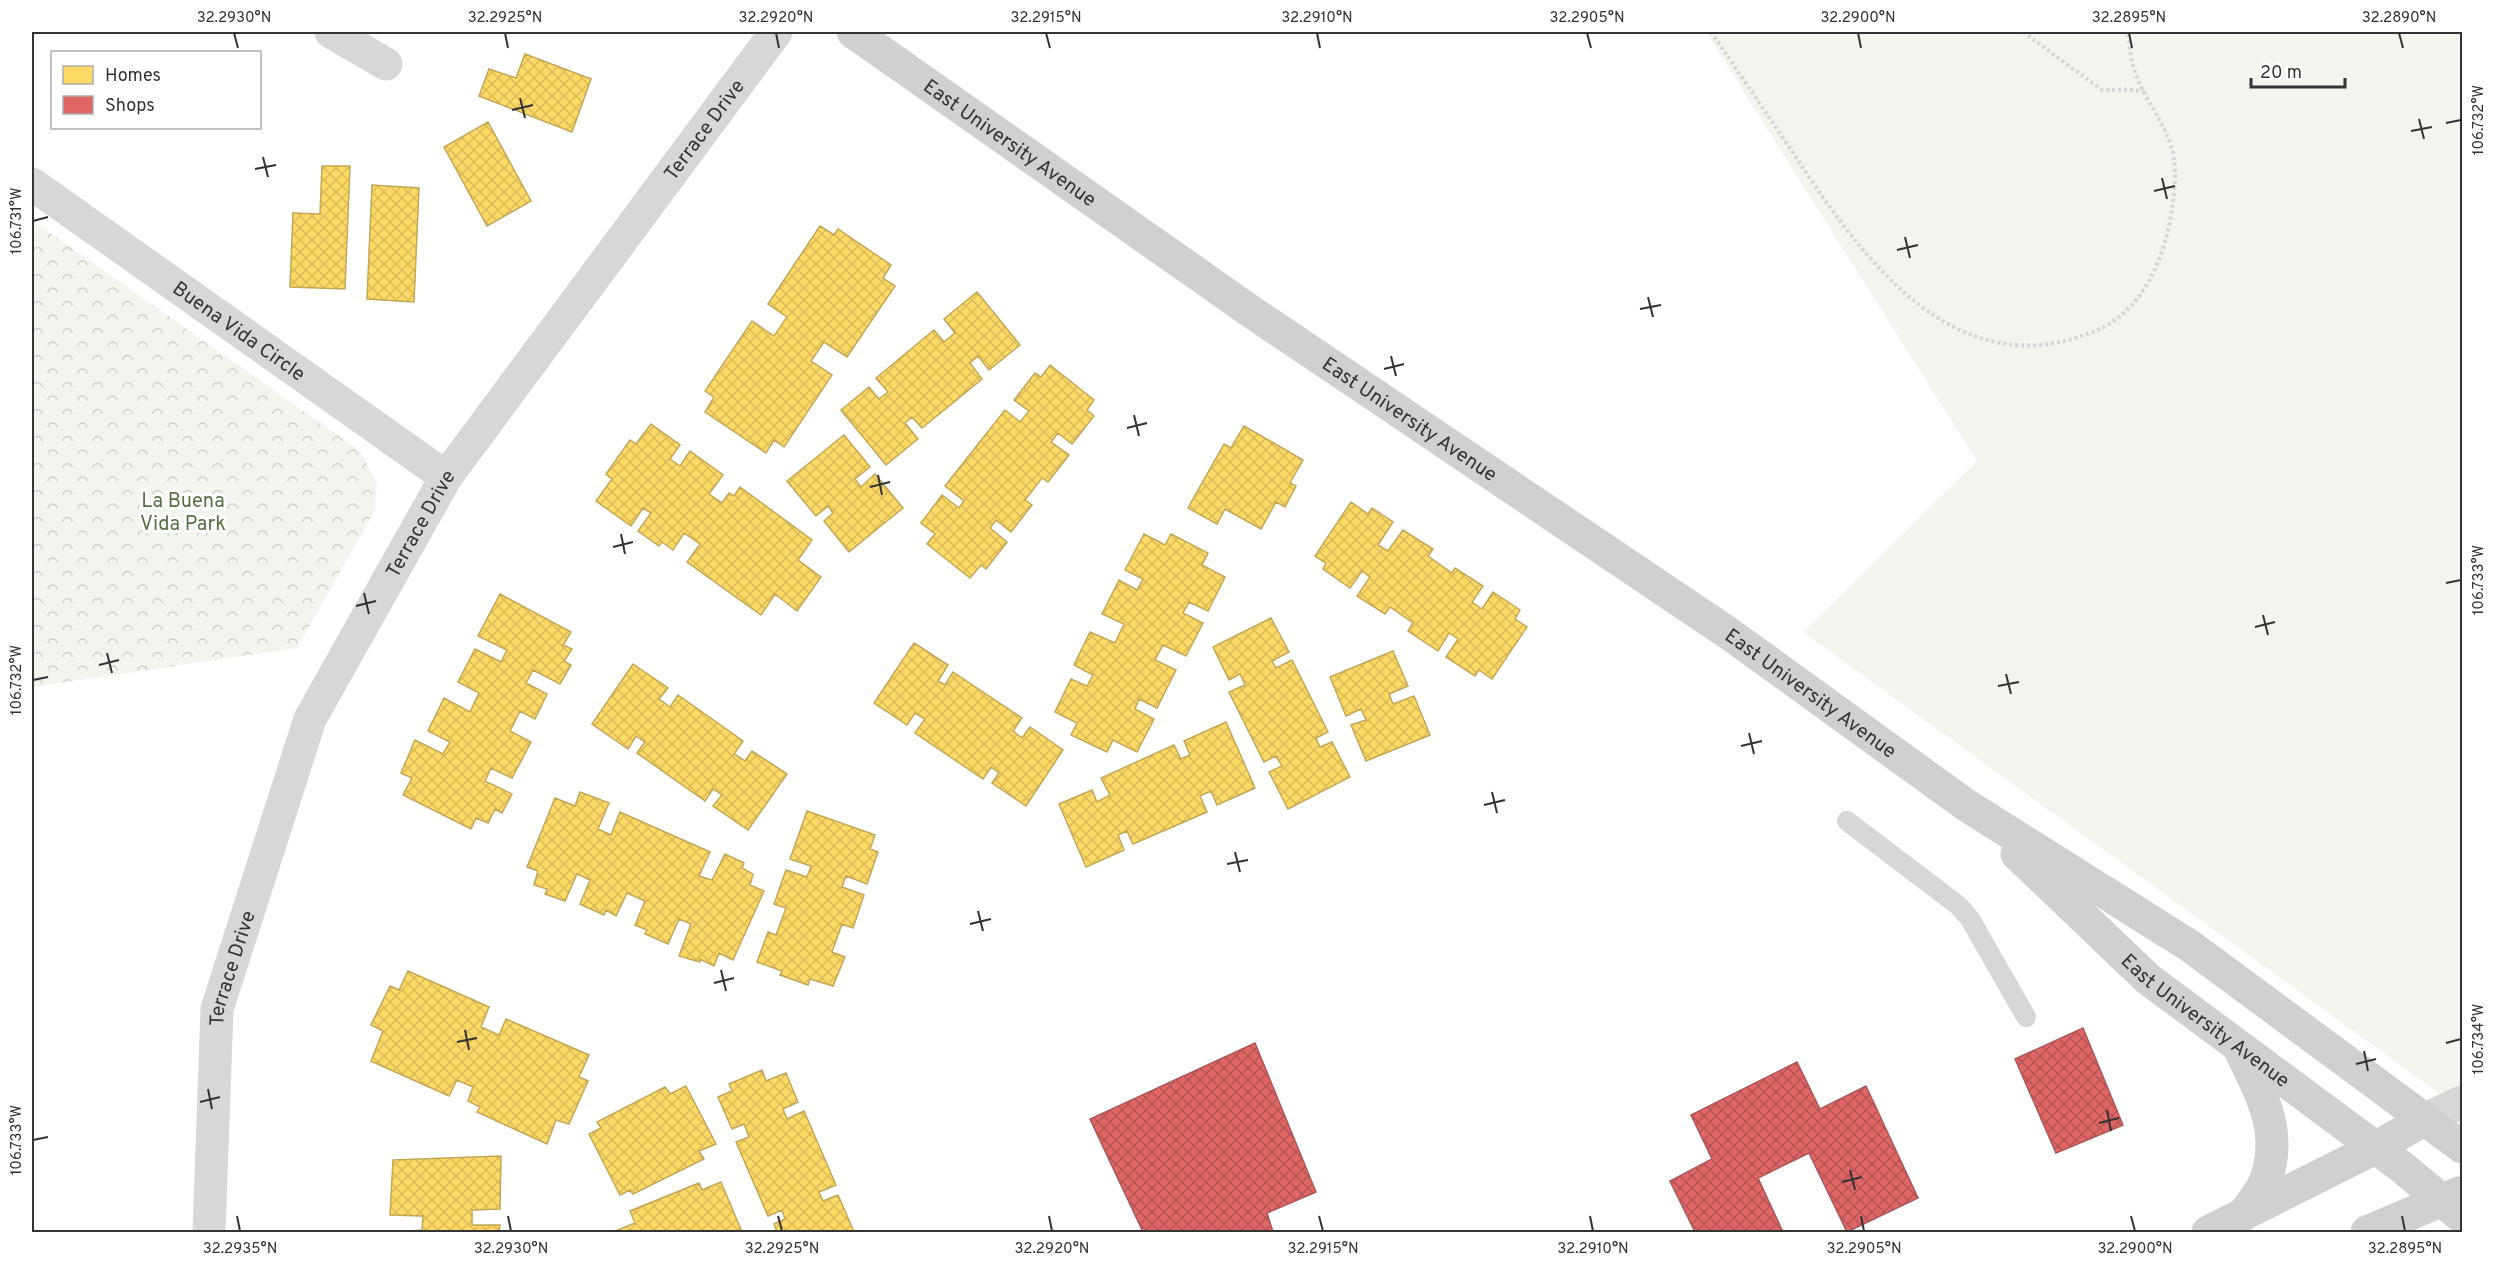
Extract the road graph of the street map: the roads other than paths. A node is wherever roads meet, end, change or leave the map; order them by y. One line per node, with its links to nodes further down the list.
1 (332, 32): 4 (street)
2 (776, 32): 6 (street, Terrace Drive)
3 (853, 32): 7 (main road, East University Avenue)
4 (386, 64)
5 (32, 184): 6 (street, Buena Vida Circle)
6 (446, 477): 17 (street, Terrace Drive)
7 (1966, 805): 10 (main road, East University Avenue); 12 (main road, East University Avenue)
8 (1847, 821): 9 (lane)
9 (2026, 1017)
10 (2238, 1046): 14 (main road, East University Avenue); 16 (main road)
11 (2463, 1102): 12 (street)
12 (2424, 1119): 13 (main road, East University Avenue); 14 (main road)
13 (2463, 1147)
14 (2375, 1148): 15 (main road, East University Avenue); 16 (main road)
15 (2455, 1203): 19 (main road)
16 (2243, 1215): 18 (main road)
17 (209, 1233)
18 (2208, 1233)
19 (2367, 1233)

